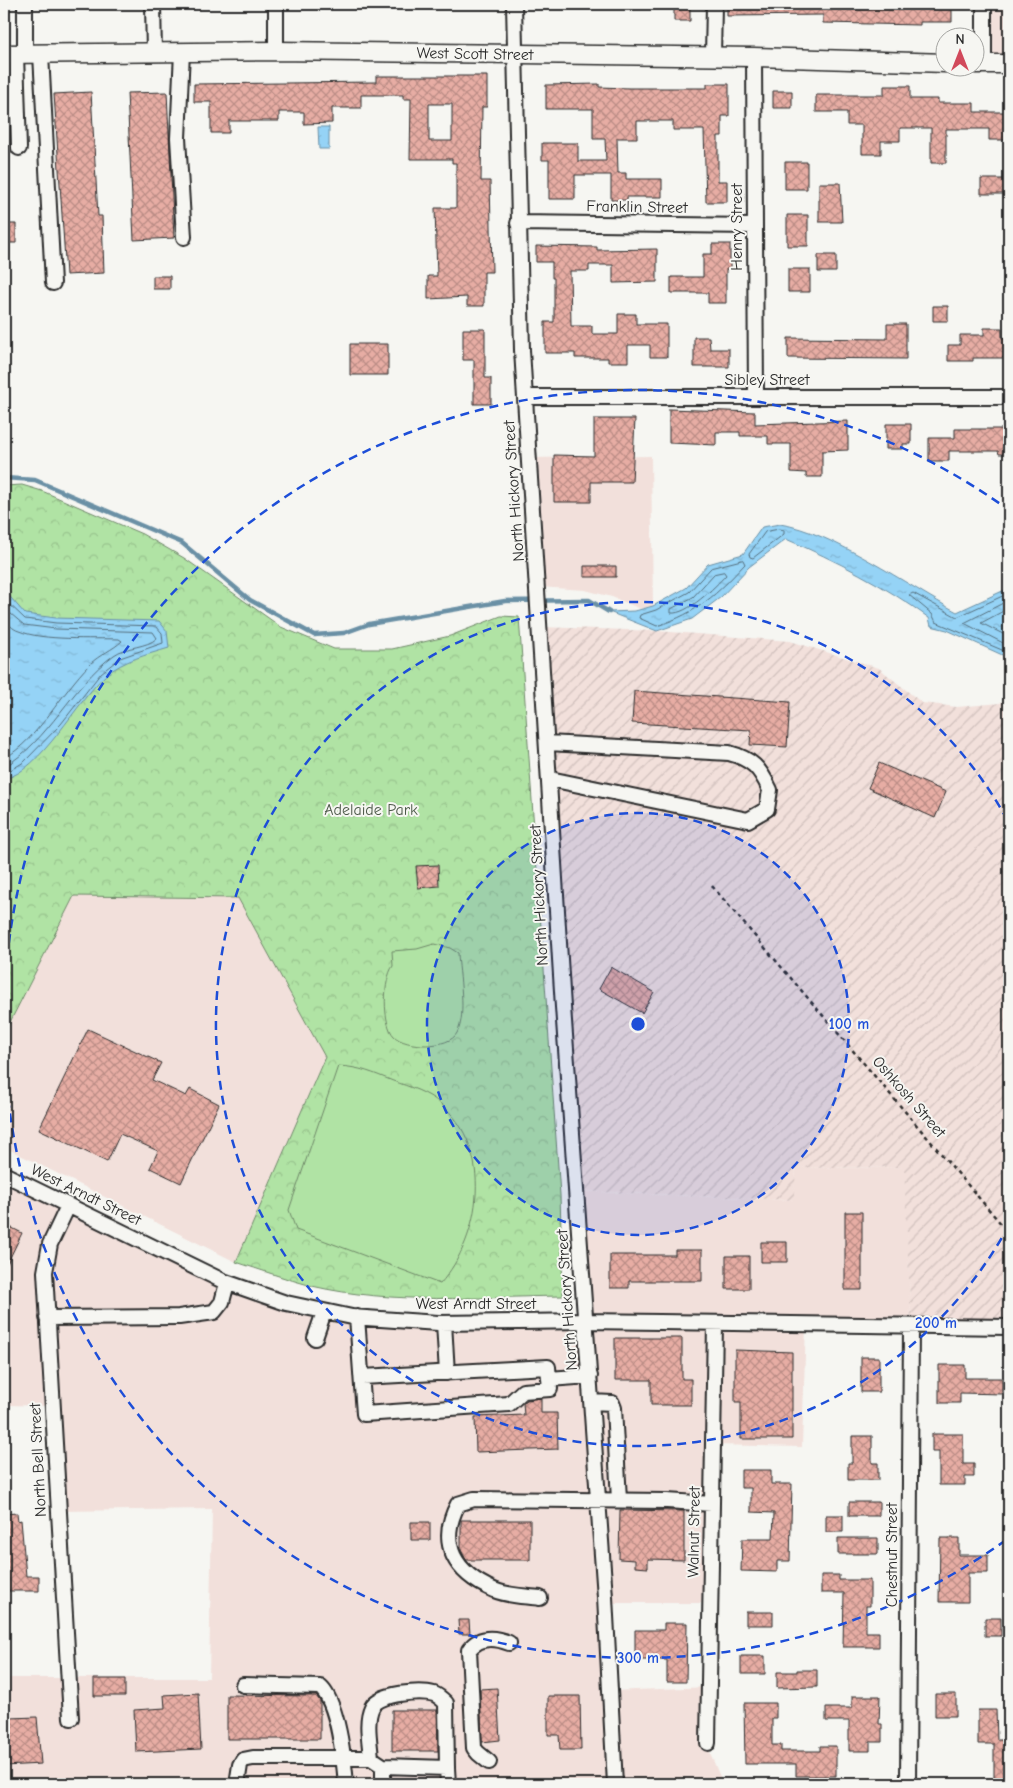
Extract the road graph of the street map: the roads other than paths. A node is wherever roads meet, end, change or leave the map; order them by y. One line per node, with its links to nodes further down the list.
1 (26, 4): 11 (street)
2 (153, 4): 10 (street)
3 (276, 4): 8 (street)
4 (514, 4): 12 (street, North Hickory Street)
5 (714, 4): 13 (street)
6 (984, 4): 7 (street)
7 (982, 28)
8 (276, 51): 9 (main road, West Scott Street); 12 (main road, West Scott Street)
9 (182, 52): 10 (main road, West Scott Street); 21 (street)
10 (154, 53): 11 (main road, West Scott Street)
11 (21, 54): 18 (street); 22 (street)
12 (514, 54): 13 (main road, West Scott Street); 19 (street, North Hickory Street)
13 (713, 57): 14 (main road, West Scott Street)
14 (754, 57): 15 (main road, West Scott Street); 20 (street, Henry Street)
15 (936, 63)
16 (986, 64): 17 (main road)
17 (1009, 64)
18 (19, 148)
19 (518, 223): 20 (street, Franklin Street); 23 (street, North Hickory Street)
20 (754, 226): 24 (street, Henry Street)
21 (184, 238)
22 (53, 284)
23 (526, 397): 24 (street, Sibley Street); 26 (street, North Hickory Street)
24 (756, 397): 25 (street, Sibley Street)
25 (1009, 397)
26 (548, 743): 27 (street, North Hickory Street); 27 (street)
27 (550, 779): 34 (street, North Hickory Street)
28 (4, 1174): 29 (street, West Arndt Street)
29 (68, 1206): 30 (street, West Arndt Street); 33 (street, North Bell Street)
30 (227, 1283): 31 (street, West Arndt Street); 33 (street)
31 (324, 1312): 32 (street, West Arndt Street); 39 (street)
32 (357, 1317): 35 (street, West Arndt Street); 42 (street)
33 (47, 1318): 53 (street, North Bell Street)
34 (586, 1321): 35 (street, West Arndt Street); 36 (street, West Arndt Street); 41 (street, North Hickory Street)
35 (444, 1322): 40 (street)
36 (715, 1323): 37 (street, West Arndt Street); 49 (street, Walnut Street)
37 (911, 1326): 38 (street, West Arndt Street); 65 (street, Chestnut Street)
38 (1009, 1327)
39 (315, 1338)
40 (447, 1372): 42 (street); 43 (street)
41 (590, 1376): 43 (street); 44 (street, North Hickory Street)
42 (362, 1378): 43 (street)
43 (549, 1379)
44 (592, 1402): 45 (street); 46 (street, North Hickory Street)
45 (618, 1470): 46 (street); 48 (street)
46 (596, 1472): 47 (street, North Hickory Street)
47 (598, 1500): 48 (street); 50 (street); 64 (street, North Hickory Street)
48 (620, 1500): 49 (street)
49 (712, 1504): 54 (street, Walnut Street)
50 (540, 1598)
51 (509, 1643): 57 (street)
52 (243, 1685): 55 (street)
53 (71, 1718)
54 (708, 1743)
55 (343, 1758): 56 (street); 60 (street); 61 (street)
56 (371, 1758): 58 (street); 59 (street)
57 (489, 1762)
58 (383, 1766): 59 (street); 62 (street)
59 (447, 1768): 63 (street)
60 (237, 1784)
61 (346, 1784)
62 (383, 1784)
63 (448, 1784)
64 (615, 1784)
65 (908, 1784)

